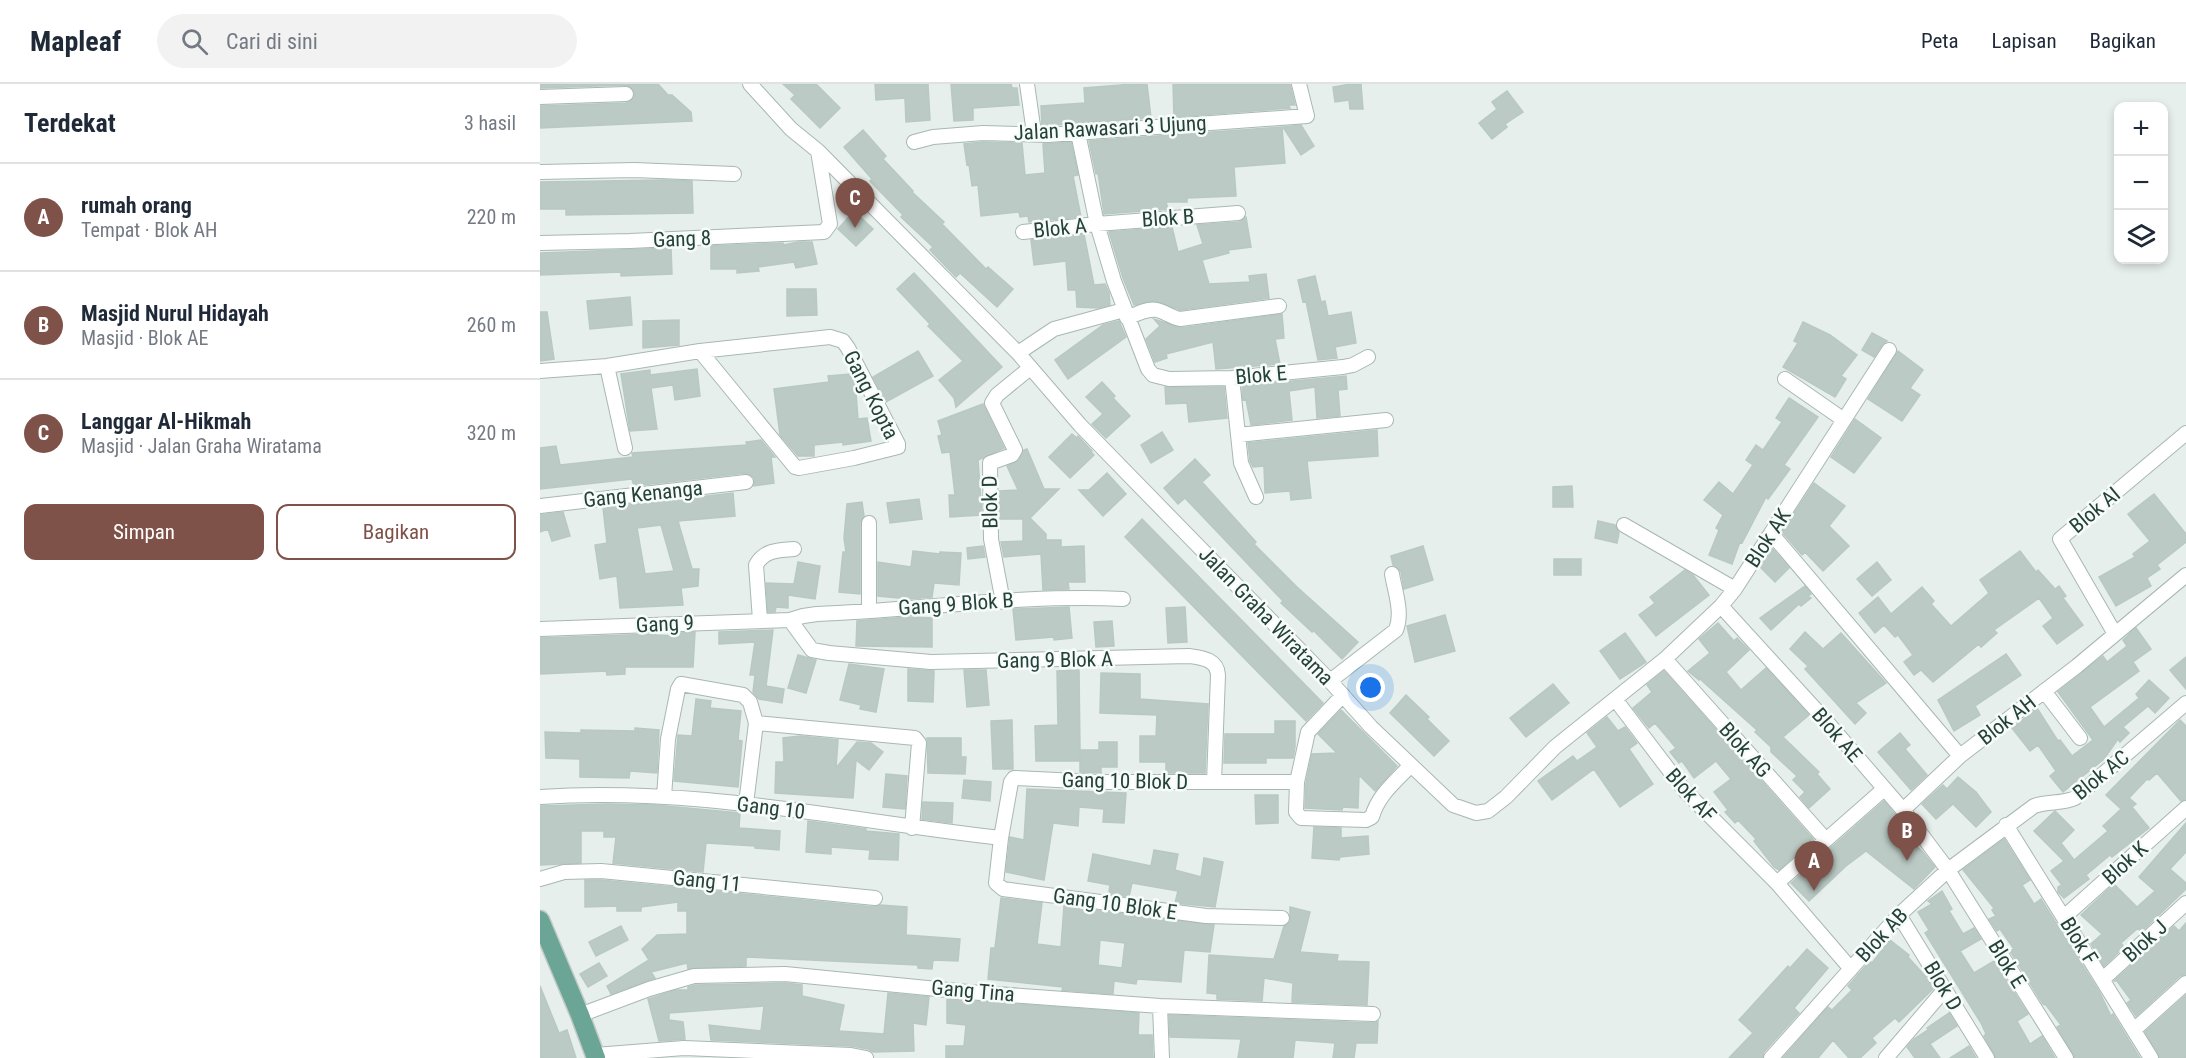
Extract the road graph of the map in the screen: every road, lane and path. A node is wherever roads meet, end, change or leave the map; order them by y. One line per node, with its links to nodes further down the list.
1 (750, 84): 9 (street)
2 (1027, 84): 6 (street)
3 (1299, 84): 7 (street, Jalan Rawasari 3 Ujung)
4 (626, 93): 5 (street)
5 (540, 97)
6 (1034, 133): 7 (street, Jalan Rawasari 3 Ujung); 8 (street, Jalan Rawasari 3 Ujung)
7 (1078, 133): 13 (street)
8 (914, 142)
9 (818, 151): 15 (street, Gang 8); 20 (street, Jalan Graha Wiratama)
10 (540, 172): 11 (street)
11 (734, 174)
12 (1238, 213): 13 (street, Blok B)
13 (1097, 224): 14 (street, Blok A); 17 (street)
14 (1023, 232)
15 (540, 243)
16 (1279, 306): 17 (street)
17 (1126, 314): 20 (street); 25 (street, Blok E)
18 (1889, 350): 28 (street, Blok AK)
19 (700, 351): 19 (street, Gang Kopta); 22 (street, Gang Kopta)
20 (1018, 353): 23 (street, Jalan Graha Wiratama)
21 (1368, 357): 25 (street, Blok E)
22 (607, 366): 24 (street, Gang Kopta); 31 (street)
23 (1030, 368): 43 (street, Blok D); 51 (street, Jalan Graha Wiratama)
24 (540, 371)
25 (1232, 378): 30 (street)
26 (1785, 380): 28 (street)
27 (1386, 420): 30 (street)
28 (1844, 420): 37 (street, Blok AK)
29 (2186, 433): 49 (street, Blok AI)
30 (1238, 435): 33 (street)
31 (625, 448)
32 (746, 482): 34 (street, Gang Kenanga)
33 (1256, 497)
34 (540, 506)
35 (869, 523): 45 (street)
36 (1624, 525): 41 (street)
37 (1771, 534): 41 (street, Blok AK); 58 (street)
38 (794, 549): 46 (street)
39 (1392, 574): 51 (street)
40 (2186, 575): 49 (street, Blok AH)
41 (1735, 589): 44 (street, Blok AK)
42 (1123, 599): 43 (street, Gang 9 Blok B)
43 (1003, 602): 45 (street, Gang 9 Blok B)
44 (1721, 606): 50 (street, Blok AK); 62 (street, Blok AE)
45 (869, 611): 47 (street, Gang 9 Blok B)
46 (760, 620): 47 (street, Gang 9); 48 (street, Gang 9)
47 (789, 620): 60 (street, Gang 9 Blok A)
48 (540, 630)
49 (2115, 634): 52 (street, Blok AH)
50 (1665, 659): 54 (street, Blok AK); 72 (street, Blok AG)
51 (1330, 681): 53 (street, Jalan Graha Wiratama)
52 (2044, 691): 57 (street); 58 (street, Blok AH)
53 (1343, 695): 59 (street, Jalan Graha Wiratama); 61 (street)
54 (1615, 699): 66 (street, Blok AK); 75 (street, Blok AF)
55 (2186, 703): 69 (street, Blok AC)
56 (756, 723): 64 (street); 65 (street); 70 (street)
57 (2080, 738)
58 (1960, 756): 68 (street, Blok AH)
59 (1410, 766): 61 (street); 66 (street, Jalan Graha Wiratama)
60 (1214, 782): 61 (street, Gang 10 Blok D); 71 (street, Gang 10 Blok D)
61 (1297, 782)
62 (1884, 789): 68 (street, Blok AE); 72 (street)
63 (540, 797): 64 (street, Gang 10)
64 (664, 797): 65 (street, Gang 10)
65 (746, 804): 70 (street, Gang 10)
66 (1453, 805)
67 (2186, 808): 79 (street, Blok K)
68 (1903, 810): 73 (street, Blok AE)
69 (2006, 825): 73 (street, Blok AB); 79 (street, Blok F)
70 (912, 828): 71 (street, Gang 10)
71 (1001, 838): 80 (street, Gang 10 Blok E)
72 (1826, 840): 75 (street)
73 (1948, 870): 78 (street, Blok AB); 97 (street, Blok E)
74 (540, 879): 76 (street, Gang 11)
75 (1776, 883): 82 (street, Blok AF)
76 (875, 898)
77 (2186, 903): 83 (street, Blok J)
78 (1899, 915): 82 (street, Blok AB); 85 (street, Blok D)
79 (2064, 917): 83 (street, Blok F)
80 (1282, 918)
81 (540, 921): 88 (main road)
82 (1851, 969): 95 (street, Blok AB)
83 (2103, 979): 89 (street, Blok F)
84 (2186, 983): 89 (street)
85 (1944, 989): 90 (street); 96 (street, Blok D)
86 (1160, 1006): 87 (street, Gang Tina); 88 (street, Gang Tina); 94 (street)
87 (1373, 1014)
88 (580, 1016): 91 (main road)
89 (2135, 1029): 98 (street, Blok F)
90 (1893, 1055)
91 (596, 1056): 92 (street)
92 (804, 1056): 93 (street)
93 (866, 1058)
94 (1162, 1058)
95 (1772, 1058)
96 (1987, 1058)
97 (2066, 1058)
98 (2151, 1058)

